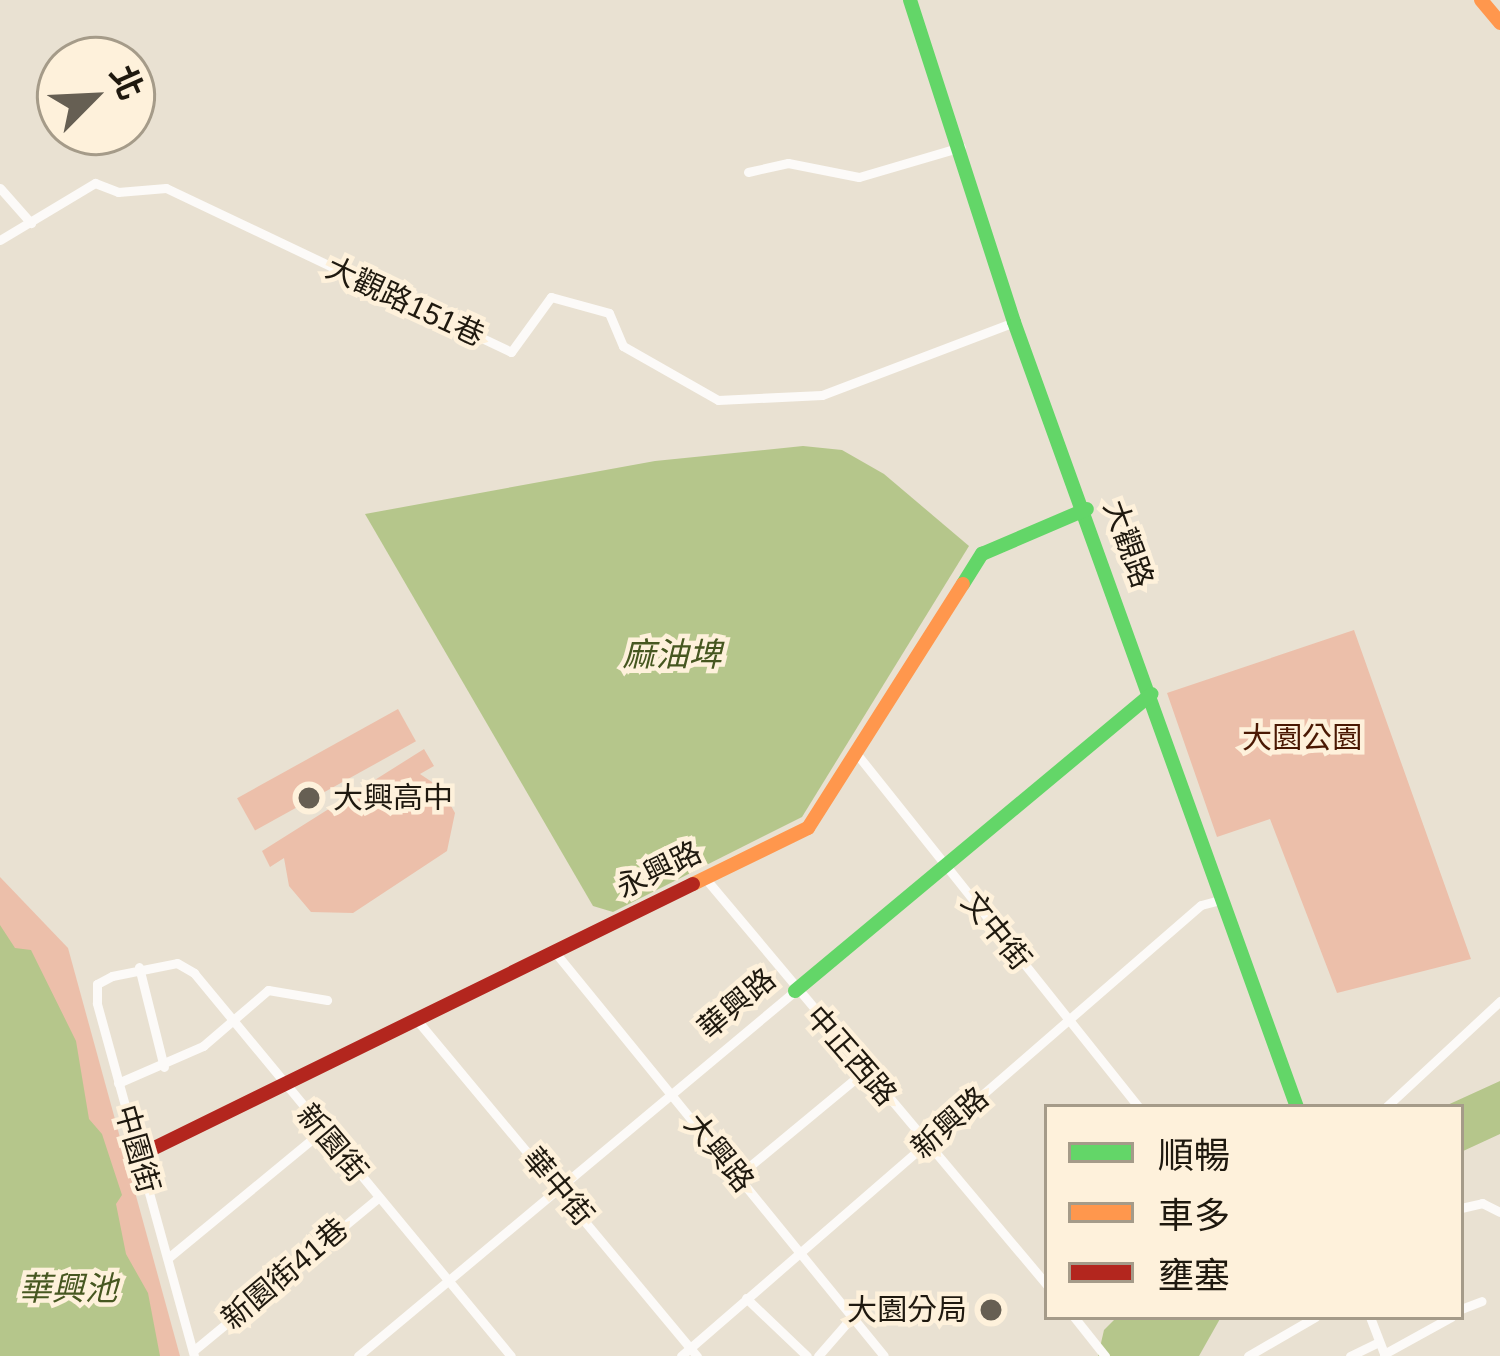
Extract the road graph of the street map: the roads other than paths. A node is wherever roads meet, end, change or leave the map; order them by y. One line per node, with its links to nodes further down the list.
1 (910, 0): 4 (street, 大觀路)
2 (1481, 0): 3 (street)
3 (1500, 23)
4 (961, 147): 5 (street); 9 (street, 大觀路)
5 (748, 172)
6 (0, 188): 7 (street)
7 (31, 223): 8 (street); 9 (street, 大觀路151巷)
8 (0, 240)
9 (1014, 322): 10 (street, 大觀路)
10 (1087, 509): 11 (street, 大觀路); 12 (street, 永興路)
11 (1152, 694): 13 (street, 華興路); 15 (street, 大觀路)
12 (856, 753): 13 (street, 文中街); 14 (street, 永興路)
13 (943, 867): 18 (street, 華興路); 22 (street, 文中街)
14 (705, 878): 16 (street, 永興路); 18 (street, 中正西路)
15 (1224, 899): 22 (street, 新興路); 30 (street, 大觀路)
16 (554, 951): 21 (street, 永興路); 28 (street, 大興路)
17 (139, 967): 23 (street, 新園街); 24 (street); 26 (street, 中園街)
18 (795, 991): 25 (street, 中正西路); 28 (street, 華興路)
19 (327, 1000): 23 (street)
20 (1500, 1000): 31 (street)
21 (416, 1019): 27 (street, 永興路); 36 (street, 華中街)
22 (1068, 1020): 29 (street, 文中街); 33 (street, 新興路)
23 (231, 1022): 24 (street); 27 (street, 新園街)
24 (164, 1067): 26 (street)
25 (866, 1070): 33 (street, 中正西路); 35 (street)
26 (118, 1082): 34 (street, 中園街)
27 (283, 1084): 32 (street, 新園街); 34 (street, 永興路)
28 (671, 1093): 35 (street, 大興路); 36 (street, 華興路)
29 (1137, 1104)
30 (1296, 1104)
31 (1389, 1104)
32 (322, 1131): 37 (street, 新園街); 41 (street)
33 (926, 1144): 40 (street, 新興路); 43 (street, 中正西路)
34 (138, 1156): 41 (street, 中園街)
35 (739, 1175): 40 (street, 大興路)
36 (560, 1190): 42 (street, 華興路); 54 (street, 華中街)
37 (378, 1198): 42 (street, 新園街); 53 (street, 新園街41巷)
38 (1464, 1207): 39 (street)
39 (1500, 1212)
40 (798, 1254): 44 (street, 新興路); 47 (street, 大興路)
41 (168, 1258): 53 (street, 中園街)
42 (448, 1282): 55 (street, 華興路); 56 (street, 新園街)
43 (1044, 1282)
44 (746, 1298): 54 (street, 新興路); 57 (street)
45 (1482, 1301): 46 (street)
46 (1464, 1308)
47 (852, 1317): 58 (street); 59 (street, 大興路)
48 (1310, 1320): 61 (street)
49 (1371, 1320): 52 (street)
50 (1445, 1320): 52 (street)
51 (1078, 1322): 60 (street)
52 (1382, 1351): 62 (street)
53 (193, 1353)
54 (690, 1353)
55 (358, 1356)
56 (512, 1356)
57 (807, 1356)
58 (818, 1356)
59 (884, 1356)
60 (1105, 1356)
61 (1248, 1356)
62 (1350, 1356)

